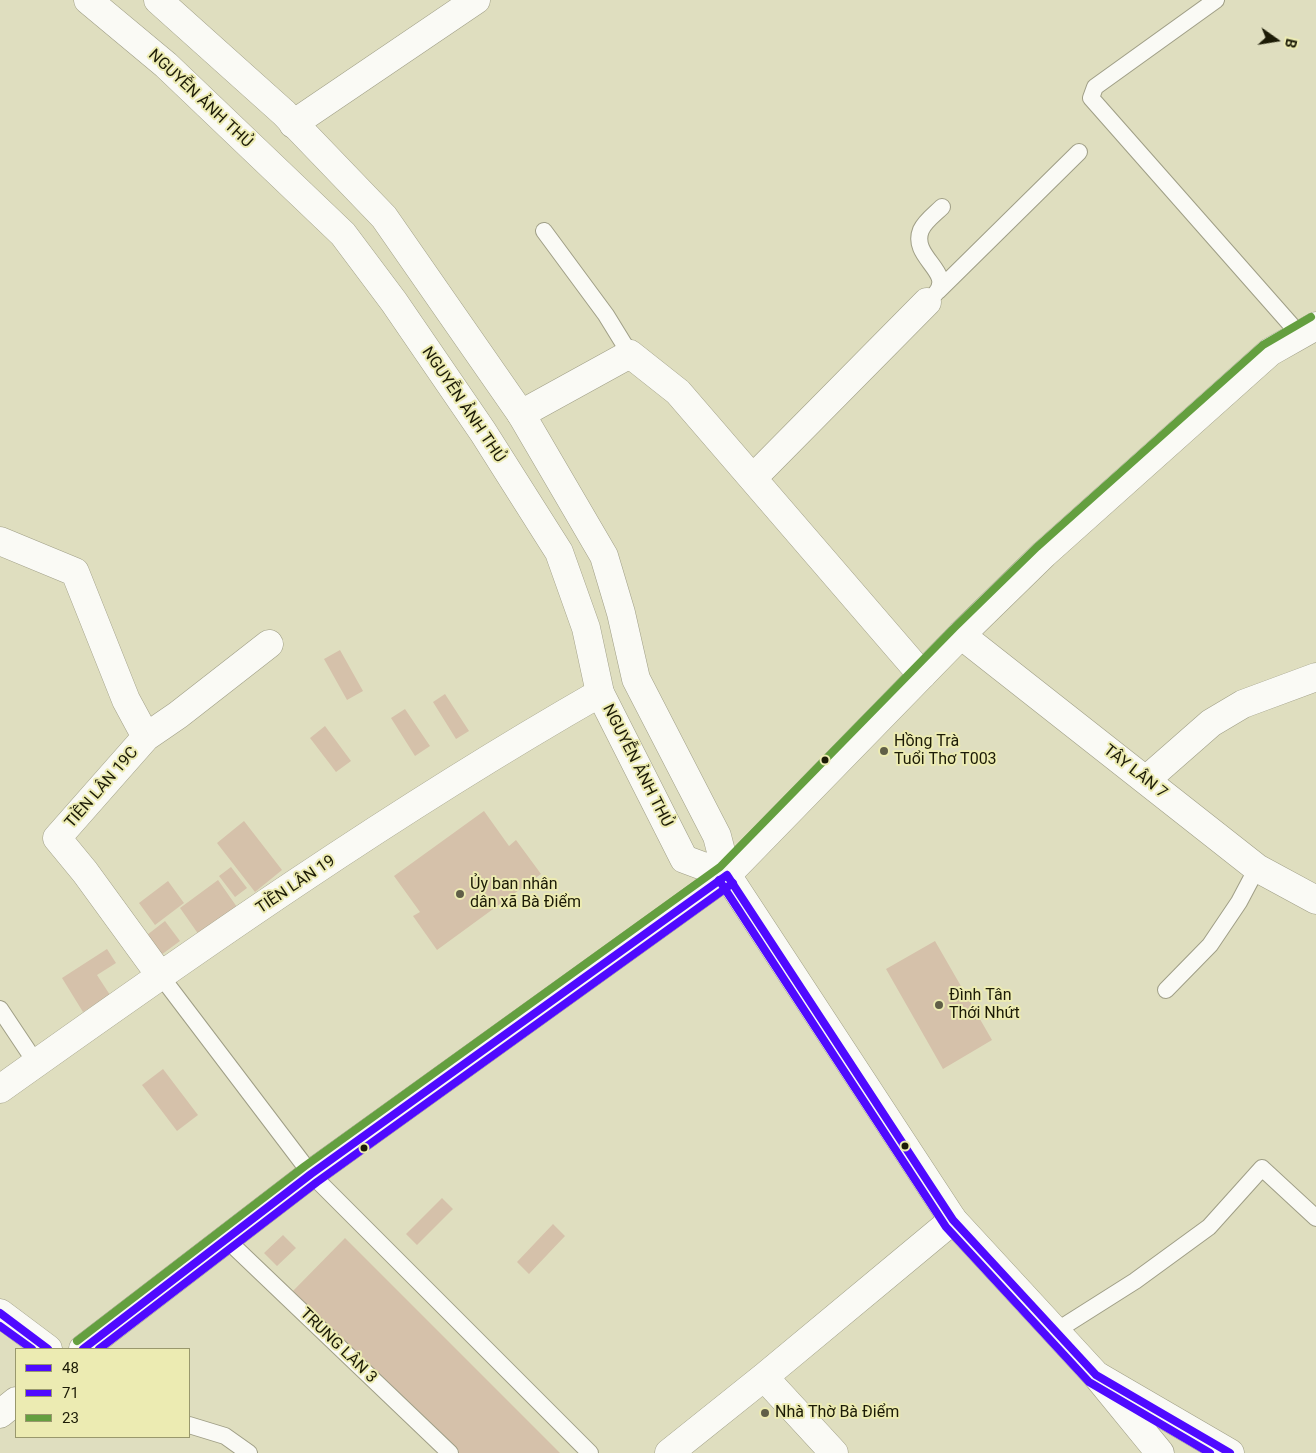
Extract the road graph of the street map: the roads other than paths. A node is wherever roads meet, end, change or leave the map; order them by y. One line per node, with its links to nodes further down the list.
1 (88, 0): 19 (main road, NGUYỄN ẢNH THỦ)
2 (158, 0): 5 (main road)
3 (476, 0): 5 (main road)
4 (1216, 0): 10 (lane)
5 (293, 124): 12 (main road)
6 (1079, 152): 9 (lane)
7 (942, 207): 9 (lane)
8 (544, 232): 11 (lane)
9 (932, 296): 13 (main road)
10 (1308, 330): 15 (main road)
11 (630, 354): 12 (main road); 13 (main road)
12 (521, 414): 23 (main road)
13 (753, 478): 17 (main road)
14 (0, 541): 20 (main road, TIỀN LÂN 19C)
15 (961, 635): 17 (main road); 21 (main road, TÂY LÂN 7)
16 (269, 644): 20 (main road)
17 (922, 676): 23 (main road)
18 (1316, 677): 21 (main road)
19 (600, 693): 23 (main road, NGUYỄN ẢNH THỦ); 25 (main road, TIỀN LÂN 19)
20 (146, 737): 25 (main road, TIỀN LÂN 19C)
21 (1146, 780): 22 (main road, TÂY LÂN 7)
22 (1257, 868): 24 (main road, TÂY LÂN 7); 26 (lane)
23 (727, 875): 30 (main road); 32 (main road)
24 (1316, 900)
25 (160, 975): 28 (main road, TIỀN LÂN 19); 30 (lane)
26 (1166, 990)
27 (0, 1009): 28 (lane)
28 (36, 1063): 29 (main road, TIỀN LÂN 19)
29 (0, 1088)
30 (311, 1174): 33 (main road); 45 (lane)
31 (1316, 1218): 35 (lane)
32 (953, 1220): 35 (main road); 39 (main road)
33 (225, 1238): 37 (main road); 44 (lane, TRUNG LÂN 3)
34 (0, 1314): 36 (main road)
35 (1056, 1332): 38 (main road)
36 (47, 1348)
37 (84, 1348)
38 (1096, 1375): 48 (main road); 49 (main road)
39 (764, 1378): 46 (main road); 47 (main road)
40 (15, 1402): 41 (main road)
41 (0, 1414)
42 (190, 1425): 43 (lane)
43 (249, 1453)
44 (450, 1453)
45 (590, 1453)
46 (669, 1453)
47 (834, 1453)
48 (1160, 1453)
49 (1230, 1453)

